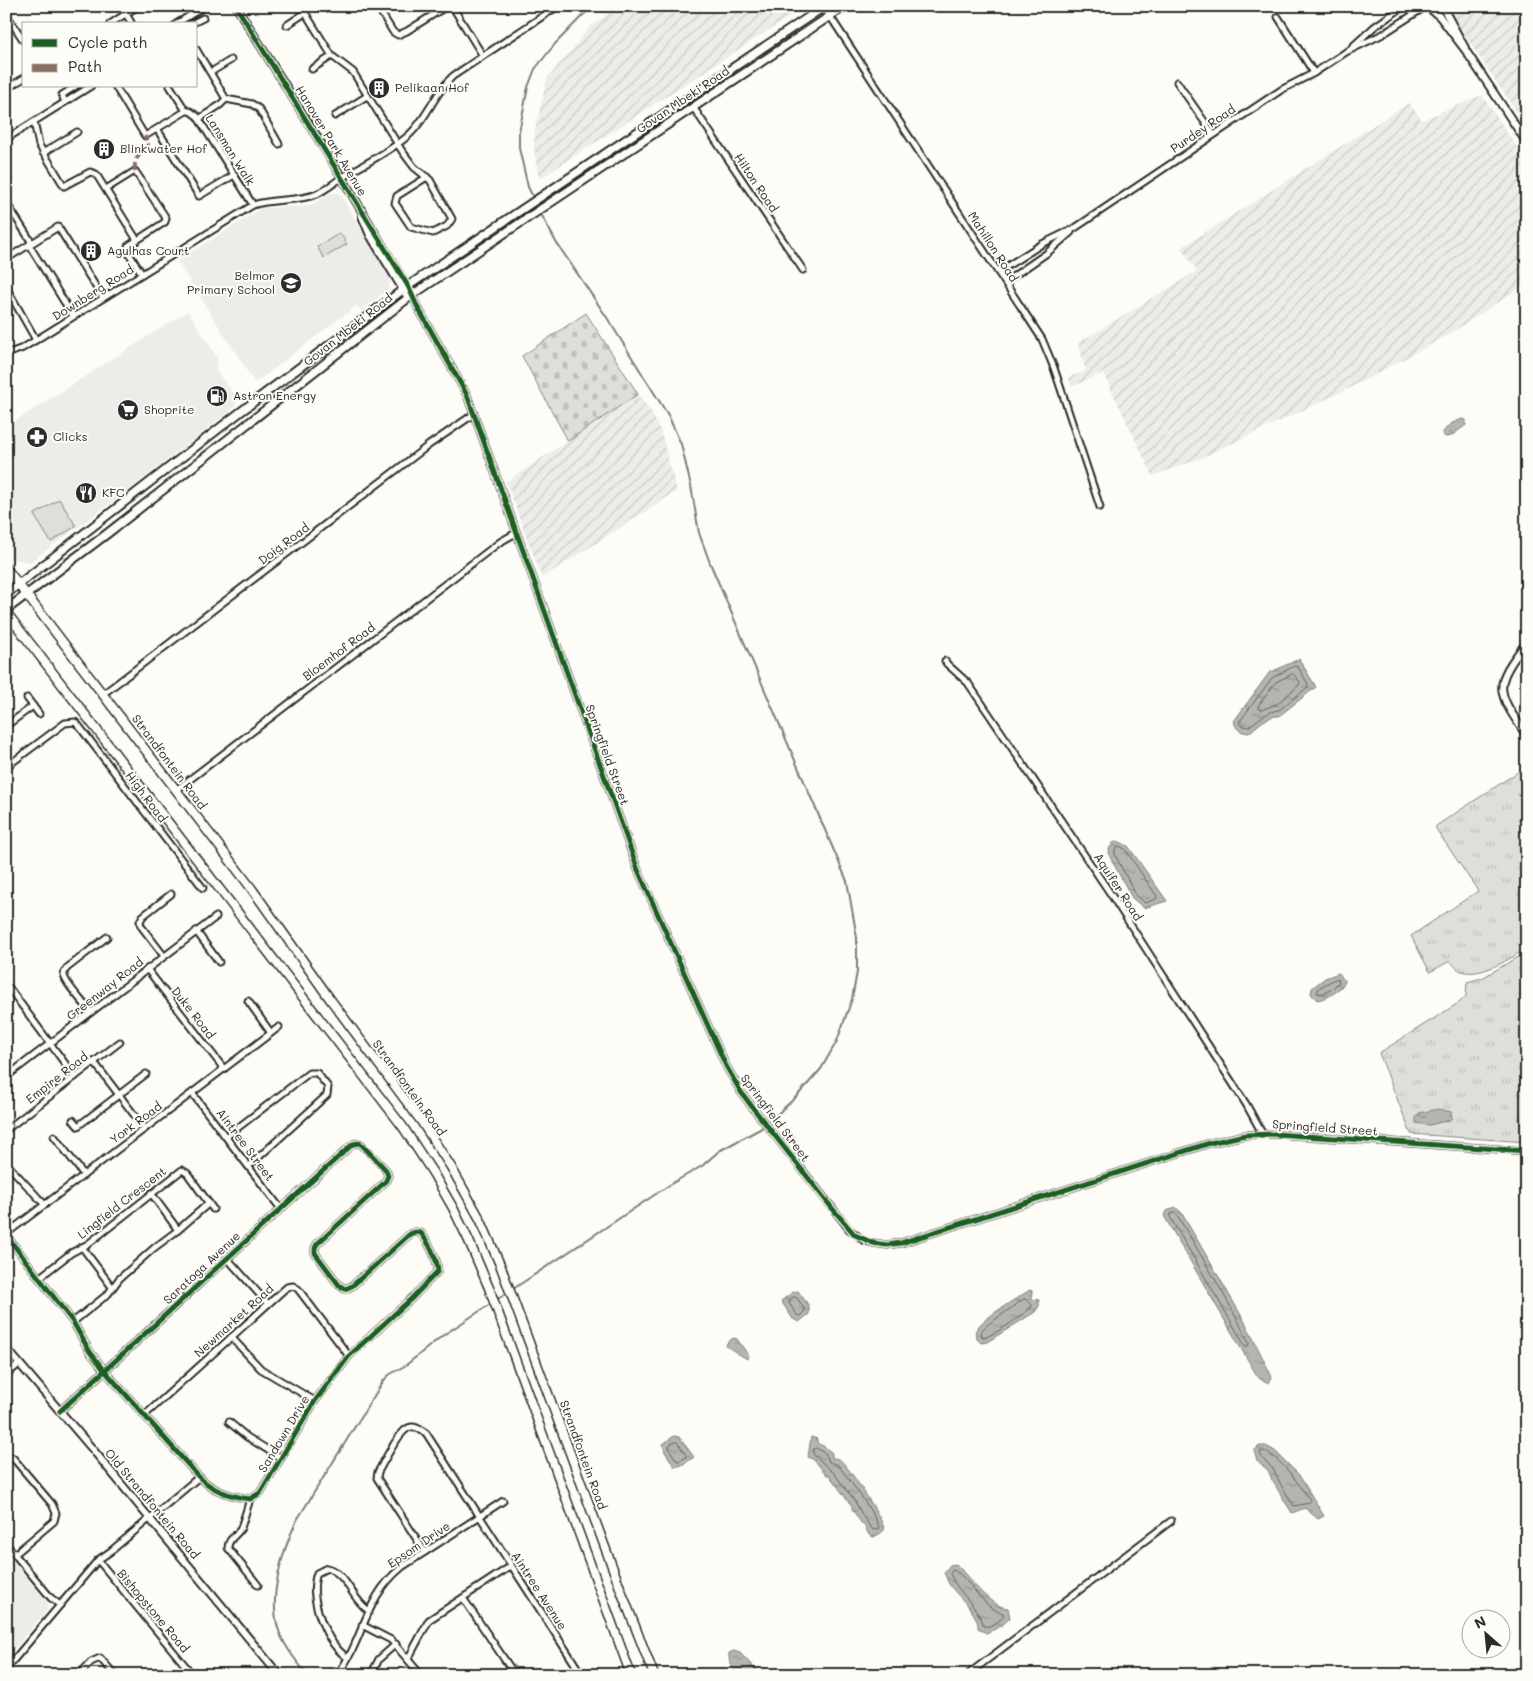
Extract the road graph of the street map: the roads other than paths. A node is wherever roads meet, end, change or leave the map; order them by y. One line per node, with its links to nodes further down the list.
1 (138, 6): 16 (street)
2 (205, 6): 22 (street)
3 (236, 6): 60 (street, Hanover Park Avenue)
4 (301, 6): 14 (street)
5 (377, 6): 6 (street)
6 (447, 6)
7 (452, 6): 30 (street)
8 (824, 6): 17 (street, Mahillon Road); 73 (main road, Govan Mbeki Road)
9 (845, 6): 17 (main road, Govan Mbeki Road)
10 (1404, 6): 28 (street, Purdey Road)
11 (1442, 6): 26 (street)
12 (555, 7): 30 (street, Downberg Road)
13 (1428, 7): 26 (street); 28 (street, Purdey Road)
14 (306, 13): 24 (street); 29 (street)
15 (6, 14): 25 (street)
16 (126, 14): 20 (street); 21 (street)
17 (830, 16): 45 (main road, Govan Mbeki Road); 69 (street, Mahillon Road)
18 (1278, 17): 34 (street)
19 (203, 18): 23 (street)
20 (113, 22)
21 (131, 22)
22 (179, 22)
23 (195, 22)
24 (287, 25)
25 (22, 38)
26 (1466, 51): 55 (street)
27 (198, 52): 33 (street)
28 (1346, 52): 34 (street, Purdey Road)
29 (332, 56): 32 (street); 42 (street)
30 (484, 56): 54 (street, Downberg Road)
31 (231, 60): 33 (street)
32 (312, 69)
33 (210, 72): 43 (street)
34 (1314, 72): 52 (street, Purdey Road)
35 (22, 79): 41 (street)
36 (1177, 82): 52 (street)
37 (73, 88): 44 (street)
38 (88, 88): 44 (street)
39 (116, 88): 50 (street)
40 (171, 88): 46 (street)
41 (6, 89)
42 (367, 96): 47 (street); 54 (street)
43 (226, 99): 48 (street); 56 (street)
44 (65, 102): 49 (street)
45 (692, 107): 68 (street, Hilton Road); 74 (main road, Govan Mbeki Road)
46 (186, 112): 48 (street, Lansman Walk); 50 (street)
47 (335, 116)
48 (199, 119): 58 (street, Lansman Walk)
49 (34, 122): 53 (street); 57 (street)
50 (157, 129): 58 (street)
51 (77, 132): 57 (street)
52 (1213, 134): 64 (street, Purdey Road)
53 (6, 139)
54 (398, 143): 59 (street); 60 (street, Downberg Road)
55 (1527, 143)
56 (279, 144)
57 (43, 153): 61 (street)
58 (234, 175): 63 (street, Lansman Walk)
59 (427, 177): 59 (street)
60 (342, 178): 63 (street, Downberg Road); 73 (street, Hanover Park Avenue)
61 (106, 189): 65 (street); 65 (street)
62 (6, 202): 66 (street)
63 (253, 205): 70 (street, Downberg Road)
64 (1075, 228): 69 (street, Purdey Road); 71 (street, Purdey Road)
65 (137, 240): 70 (street)
66 (31, 244): 67 (street); 75 (street); 76 (street)
67 (6, 259)
68 (803, 270)
69 (998, 272): 71 (street, Mahillon Road)
70 (142, 274): 75 (street, Downberg Road)
71 (1004, 282): 80 (street, Mahillon Road)
72 (6, 288): 77 (street)
73 (405, 288): 74 (street, Hanover Park Avenue); 83 (main road, Govan Mbeki Road)
74 (410, 296): 79 (street, Springfield Street); 85 (main road, Govan Mbeki Road)
75 (103, 298): 76 (street, Downberg Road)
76 (73, 316): 77 (street, Downberg Road)
77 (36, 340): 78 (street, Downberg Road)
78 (6, 352)
79 (474, 414): 81 (street, Springfield Street); 89 (street, Doig Road)
80 (1100, 508)
81 (516, 533): 96 (street, Bloemhof Road); 122 (street, Springfield Street)
82 (6, 568): 83 (main road, Strandfontein Road)
83 (19, 585): 84 (main road, Govan Mbeki Road); 85 (main road, Strandfontein Road)
84 (6, 594)
85 (27, 594): 86 (main road, Govan Mbeki Road); 96 (main road, Strandfontein Road)
86 (6, 611): 184 (main road)
87 (1527, 642): 94 (street)
88 (945, 661): 122 (street, Aquifer Road)
89 (107, 691)
90 (27, 698): 91 (street)
91 (33, 706): 92 (street); 93 (street)
92 (39, 714)
93 (6, 726)
94 (1527, 736)
95 (6, 767): 97 (street, High Road)
96 (176, 790): 185 (main road, Strandfontein Road)
97 (203, 888)
98 (171, 894): 102 (street)
99 (216, 917): 100 (street, Greenway Road)
100 (196, 931): 102 (street, Greenway Road); 103 (street)
101 (107, 937): 107 (street)
102 (164, 956): 104 (street, Greenway Road)
103 (219, 962)
104 (147, 969): 107 (street, Greenway Road); 113 (street, Duke Road)
105 (9, 988): 111 (street)
106 (248, 1001): 109 (street)
107 (91, 1012): 111 (street, Greenway Road)
108 (279, 1027): 109 (street, York Road)
109 (271, 1033): 113 (street, York Road)
110 (120, 1042): 112 (street, Empire Road)
111 (50, 1044): 115 (street); 116 (street, Greenway Road)
112 (94, 1062): 115 (street, Empire Road); 118 (street)
113 (224, 1069): 117 (street, York Road)
114 (146, 1074): 118 (street)
115 (75, 1076): 121 (street, Empire Road)
116 (6, 1077)
117 (192, 1093): 120 (street, York Road); 124 (street, Aintree Street)
118 (119, 1095): 119 (street); 120 (street)
119 (73, 1120)
120 (145, 1129): 129 (street, York Road)
121 (6, 1130)
122 (1262, 1134): 126 (street, Springfield Street)
123 (54, 1136): 129 (street)
124 (227, 1136): 128 (street, Aintree Street); 128 (street)
125 (359, 1143): 134 (street, Saratoga Avenue); 145 (street, Sandown Drive)
126 (1527, 1151)
127 (6, 1163): 132 (street)
128 (250, 1166): 134 (street, Aintree Street)
129 (84, 1175): 132 (street, York Road)
130 (152, 1192): 131 (street, Lingfield Crescent); 135 (street); 137 (street, Lingfield Crescent)
131 (209, 1203): 133 (street, Lingfield Crescent); 135 (street)
132 (45, 1205): 136 (street, York Road)
133 (213, 1209)
134 (281, 1209): 138 (street, Saratoga Avenue)
135 (178, 1230): 140 (street)
136 (6, 1235): 139 (street)
137 (82, 1248): 139 (street, Lingfield Crescent); 140 (street)
138 (227, 1258): 141 (street); 147 (street, Saratoga Avenue)
139 (39, 1278): 142 (street)
140 (112, 1287): 142 (street)
141 (268, 1304): 143 (street, Newmarket Road); 145 (street, Newmarket Road)
142 (73, 1322): 147 (street)
143 (231, 1337): 149 (street); 151 (street, Newmarket Road)
144 (6, 1348): 146 (street, Old Strandfontein Road)
145 (349, 1356): 149 (street, Sandown Drive)
146 (20, 1364): 148 (street); 150 (street, Old Strandfontein Road)
147 (105, 1371): 150 (street, Saratoga Avenue); 151 (street)
148 (6, 1375)
149 (315, 1401): 154 (street, Sandown Drive)
150 (60, 1411): 159 (street, Old Strandfontein Road)
151 (145, 1415): 155 (street)
152 (229, 1422): 154 (street)
153 (6, 1455): 163 (street)
154 (281, 1458): 156 (street, Sandown Drive)
155 (199, 1477): 156 (street); 159 (street)
156 (250, 1499): 166 (street)
157 (503, 1501): 158 (street, Epsom Drive)
158 (479, 1517): 162 (street, Epsom Drive); 162 (street, Aintree Avenue); 165 (street, Aintree Avenue)
159 (150, 1519): 164 (street); 178 (street, Old Strandfontein Road)
160 (1171, 1520): 186 (street)
161 (6, 1544): 163 (street)
162 (424, 1552): 169 (street, Epsom Drive)
163 (15, 1554): 168 (street)
164 (98, 1560): 168 (street); 177 (street, Bishopstone Road)
165 (511, 1566): 167 (street); 183 (street, Aintree Avenue)
166 (258, 1585)
167 (463, 1598): 173 (street); 182 (street)
168 (60, 1606): 174 (street)
169 (368, 1610): 170 (street, Epsom Drive); 172 (street)
170 (362, 1626): 171 (street); 172 (street, Epsom Drive)
171 (396, 1644): 173 (street); 180 (street)
172 (348, 1658): 179 (street, Epsom Drive)
173 (408, 1659): 181 (street)
174 (6, 1669)
175 (79, 1675): 176 (street)
176 (115, 1675)
177 (193, 1675)
178 (279, 1675)
179 (336, 1675)
180 (371, 1675)
181 (421, 1675)
182 (515, 1675)
183 (582, 1675)
184 (631, 1675)
185 (654, 1675)
186 (967, 1675)

